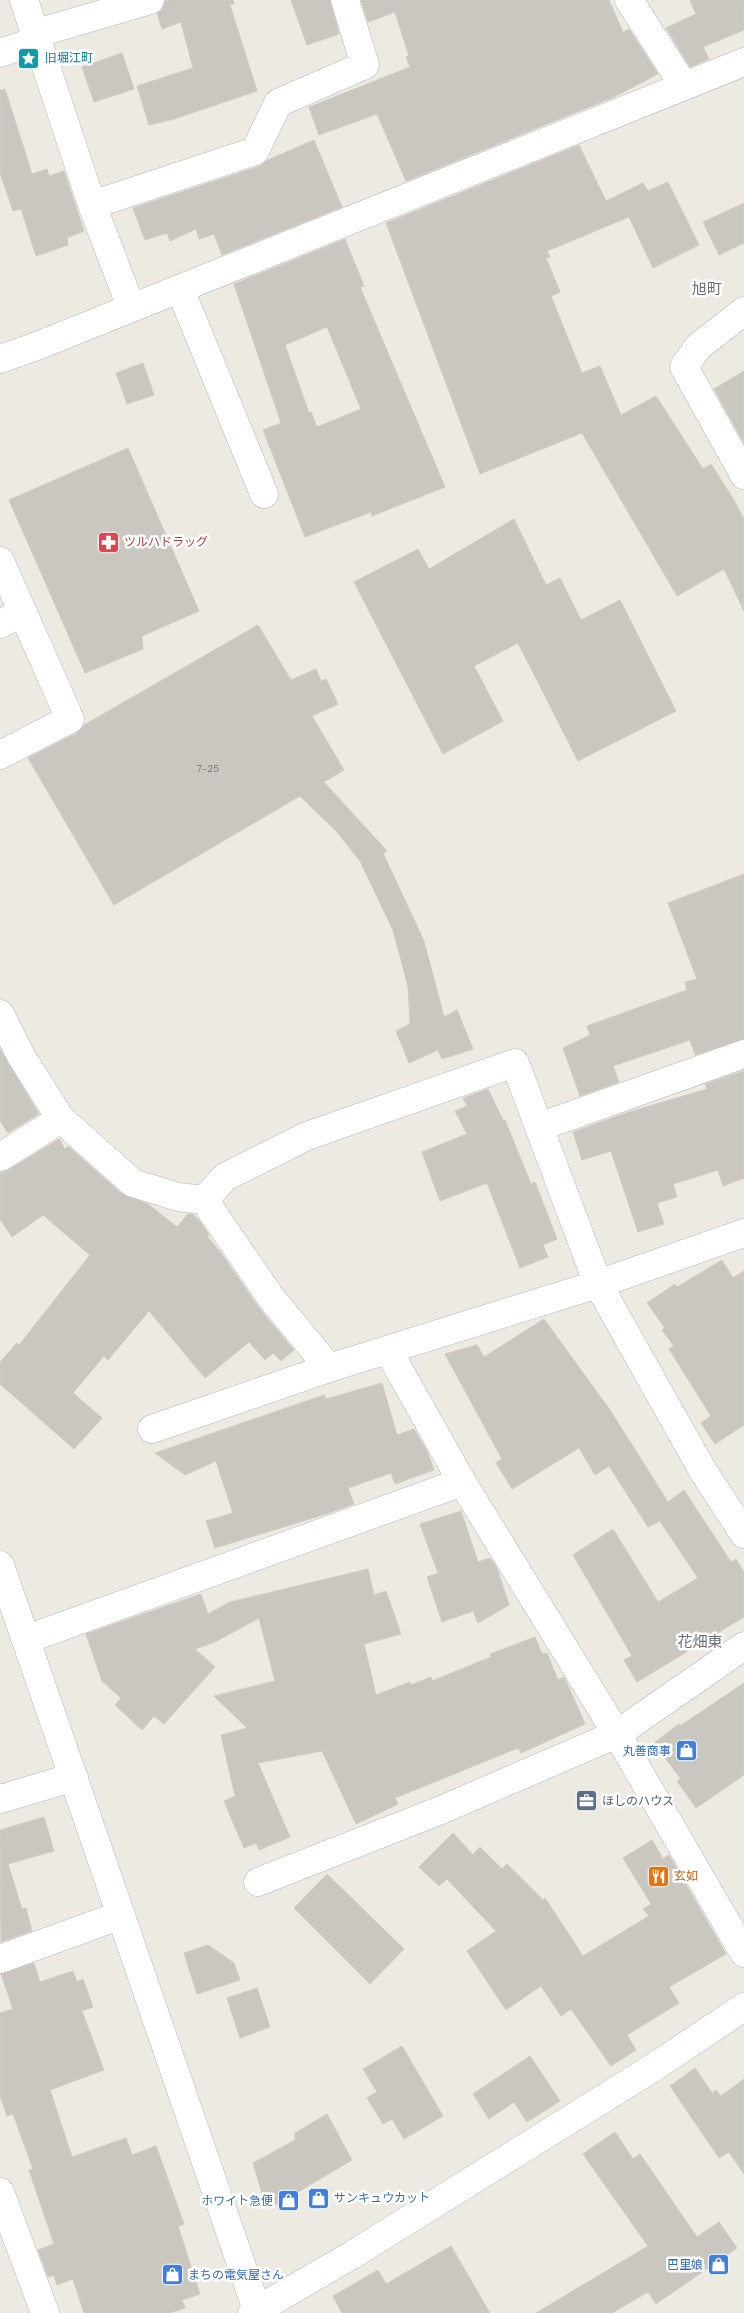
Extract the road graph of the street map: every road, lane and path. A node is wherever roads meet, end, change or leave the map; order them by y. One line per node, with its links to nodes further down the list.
1 (24, 0): 5 (street)
2 (150, 0): 5 (street)
3 (345, 0): 9 (street)
4 (629, 0): 8 (street)
5 (35, 38): 6 (street); 9 (street)
6 (0, 53)
7 (744, 62): 8 (street)
8 (684, 86): 10 (street)
9 (92, 205): 11 (street)
10 (180, 289): 11 (street); 15 (street)
11 (131, 307): 13 (street)
12 (744, 312): 14 (street)
13 (0, 359)
14 (744, 475)
15 (264, 494)
16 (0, 561): 17 (street)
17 (11, 618): 18 (street)
18 (0, 755)
19 (0, 1014): 21 (street)
20 (744, 1054): 22 (street)
21 (62, 1119): 23 (street); 24 (street)
22 (539, 1127): 24 (street); 26 (street)
23 (0, 1157)
24 (204, 1200): 28 (street)
25 (741, 1239): 26 (street)
26 (598, 1284): 27 (street); 31 (street)
27 (388, 1350): 28 (street); 30 (street)
28 (329, 1368): 29 (street)
29 (152, 1429)
30 (462, 1482): 33 (street); 35 (street)
31 (744, 1534)
32 (0, 1565): 33 (street)
33 (27, 1640): 36 (street)
34 (744, 1646): 35 (street)
35 (617, 1734): 38 (street); 40 (street)
36 (74, 1776): 37 (street); 39 (street)
37 (0, 1799)
38 (258, 1882)
39 (121, 1915): 41 (street); 44 (street)
40 (744, 1953)
41 (0, 1959)
42 (744, 2007): 44 (street)
43 (0, 2192): 45 (street)
44 (256, 2312)
45 (45, 2313)

